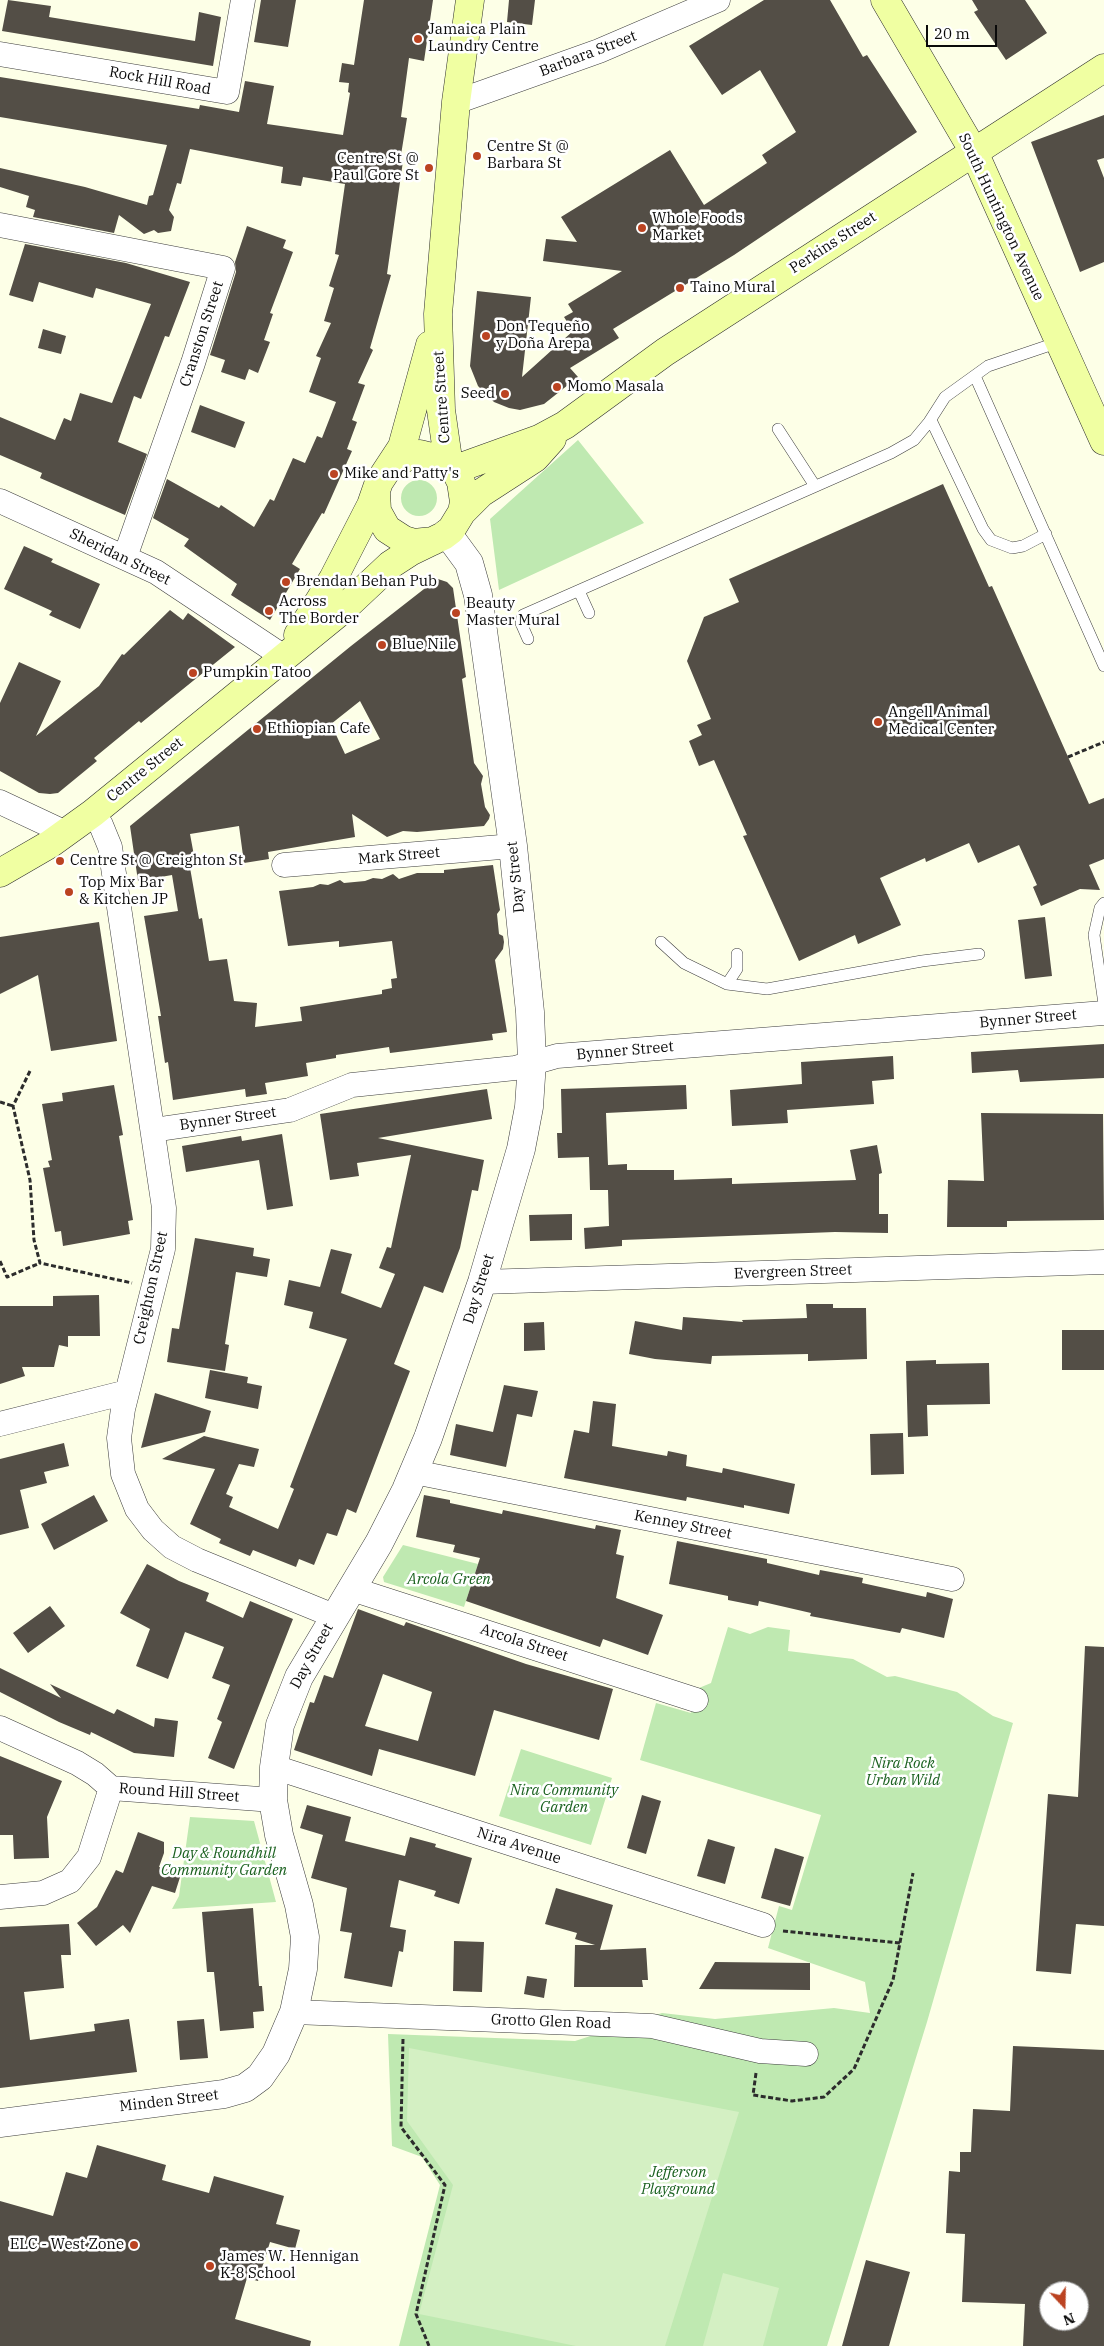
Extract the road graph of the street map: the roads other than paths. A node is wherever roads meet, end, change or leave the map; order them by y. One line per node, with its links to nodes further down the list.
1 (243, 0): 5 (street, Rock Hill Road)
2 (470, 0): 7 (main road, Centre Street)
3 (718, 0): 7 (street, Barbara Street)
4 (884, 0): 8 (main road, South Huntington Avenue)
5 (0, 54)
6 (1104, 68): 8 (main road, Perkins Street)
7 (456, 102): 10 (main road, Centre Street)
8 (974, 152): 11 (main road, South Huntington Avenue); 14 (main road, Perkins Street)
9 (0, 225): 24 (street, Cranston Street)
10 (438, 314): 17 (main road, Centre Street); 18 (main road, Centre Street)
11 (1059, 342): 12 (lane); 16 (main road, South Huntington Avenue)
12 (975, 376): 13 (lane); 23 (lane)
13 (931, 420): 19 (lane); 23 (lane)
14 (565, 425): 18 (main road, Perkins Street); 22 (main road, Perkins Street)
15 (778, 429): 19 (lane)
16 (1104, 441)
17 (391, 465): 18 (main road); 20 (main road, Centre Street)
18 (451, 468): 22 (main road, Centre Street)
19 (815, 486): 25 (lane)
20 (376, 492): 22 (main road); 28 (main road, Centre Street)
21 (0, 500): 24 (street, Sheridan Street)
22 (448, 529): 28 (main road, Centre Street); 33 (street, Day Street)
23 (1046, 534): 29 (lane)
24 (125, 557): 28 (street, Sheridan Street)
25 (579, 590): 26 (lane); 27 (lane)
26 (589, 613)
27 (528, 639)
28 (284, 657): 31 (main road, Centre Street)
29 (1104, 666)
30 (0, 802): 32 (street)
31 (93, 813): 32 (main road, Centre Street); 44 (street, Creighton Street)
32 (66, 833): 35 (main road, Centre Street)
33 (513, 846): 34 (street, Mark Street); 43 (street, Day Street)
34 (284, 865)
35 (0, 873)
36 (1104, 903): 41 (lane)
37 (661, 942): 40 (lane)
38 (737, 954): 40 (lane)
39 (979, 954): 40 (lane)
40 (727, 984)
41 (1104, 1004)
42 (1104, 1013): 43 (street, Bynner Street)
43 (532, 1062): 44 (street, Bynner Street); 46 (street, Day Street)
44 (153, 1130): 47 (street, Creighton Street)
45 (1104, 1262): 46 (street, Evergreen Street)
46 (482, 1282): 49 (street, Day Street)
47 (127, 1392): 48 (street); 52 (street, Creighton Street)
48 (0, 1424)
49 (414, 1472): 50 (street, Kenney Street); 51 (street, Day Street)
50 (952, 1579)
51 (352, 1589): 52 (street, Day Street); 53 (street, Arcola Street)
52 (334, 1616): 55 (street, Day Street)
53 (696, 1700)
54 (0, 1728): 56 (street)
55 (274, 1767): 57 (street, Day Street); 59 (street, Nira Avenue)
56 (111, 1788): 57 (street, Round Hill Street); 58 (street, Round Hill Street)
57 (273, 1800): 60 (street, Day Street)
58 (0, 1897)
59 (763, 1925)
60 (294, 2012): 61 (street, Grotto Glen Road); 62 (street, Minden Street)
61 (806, 2054)
62 (0, 2123)

